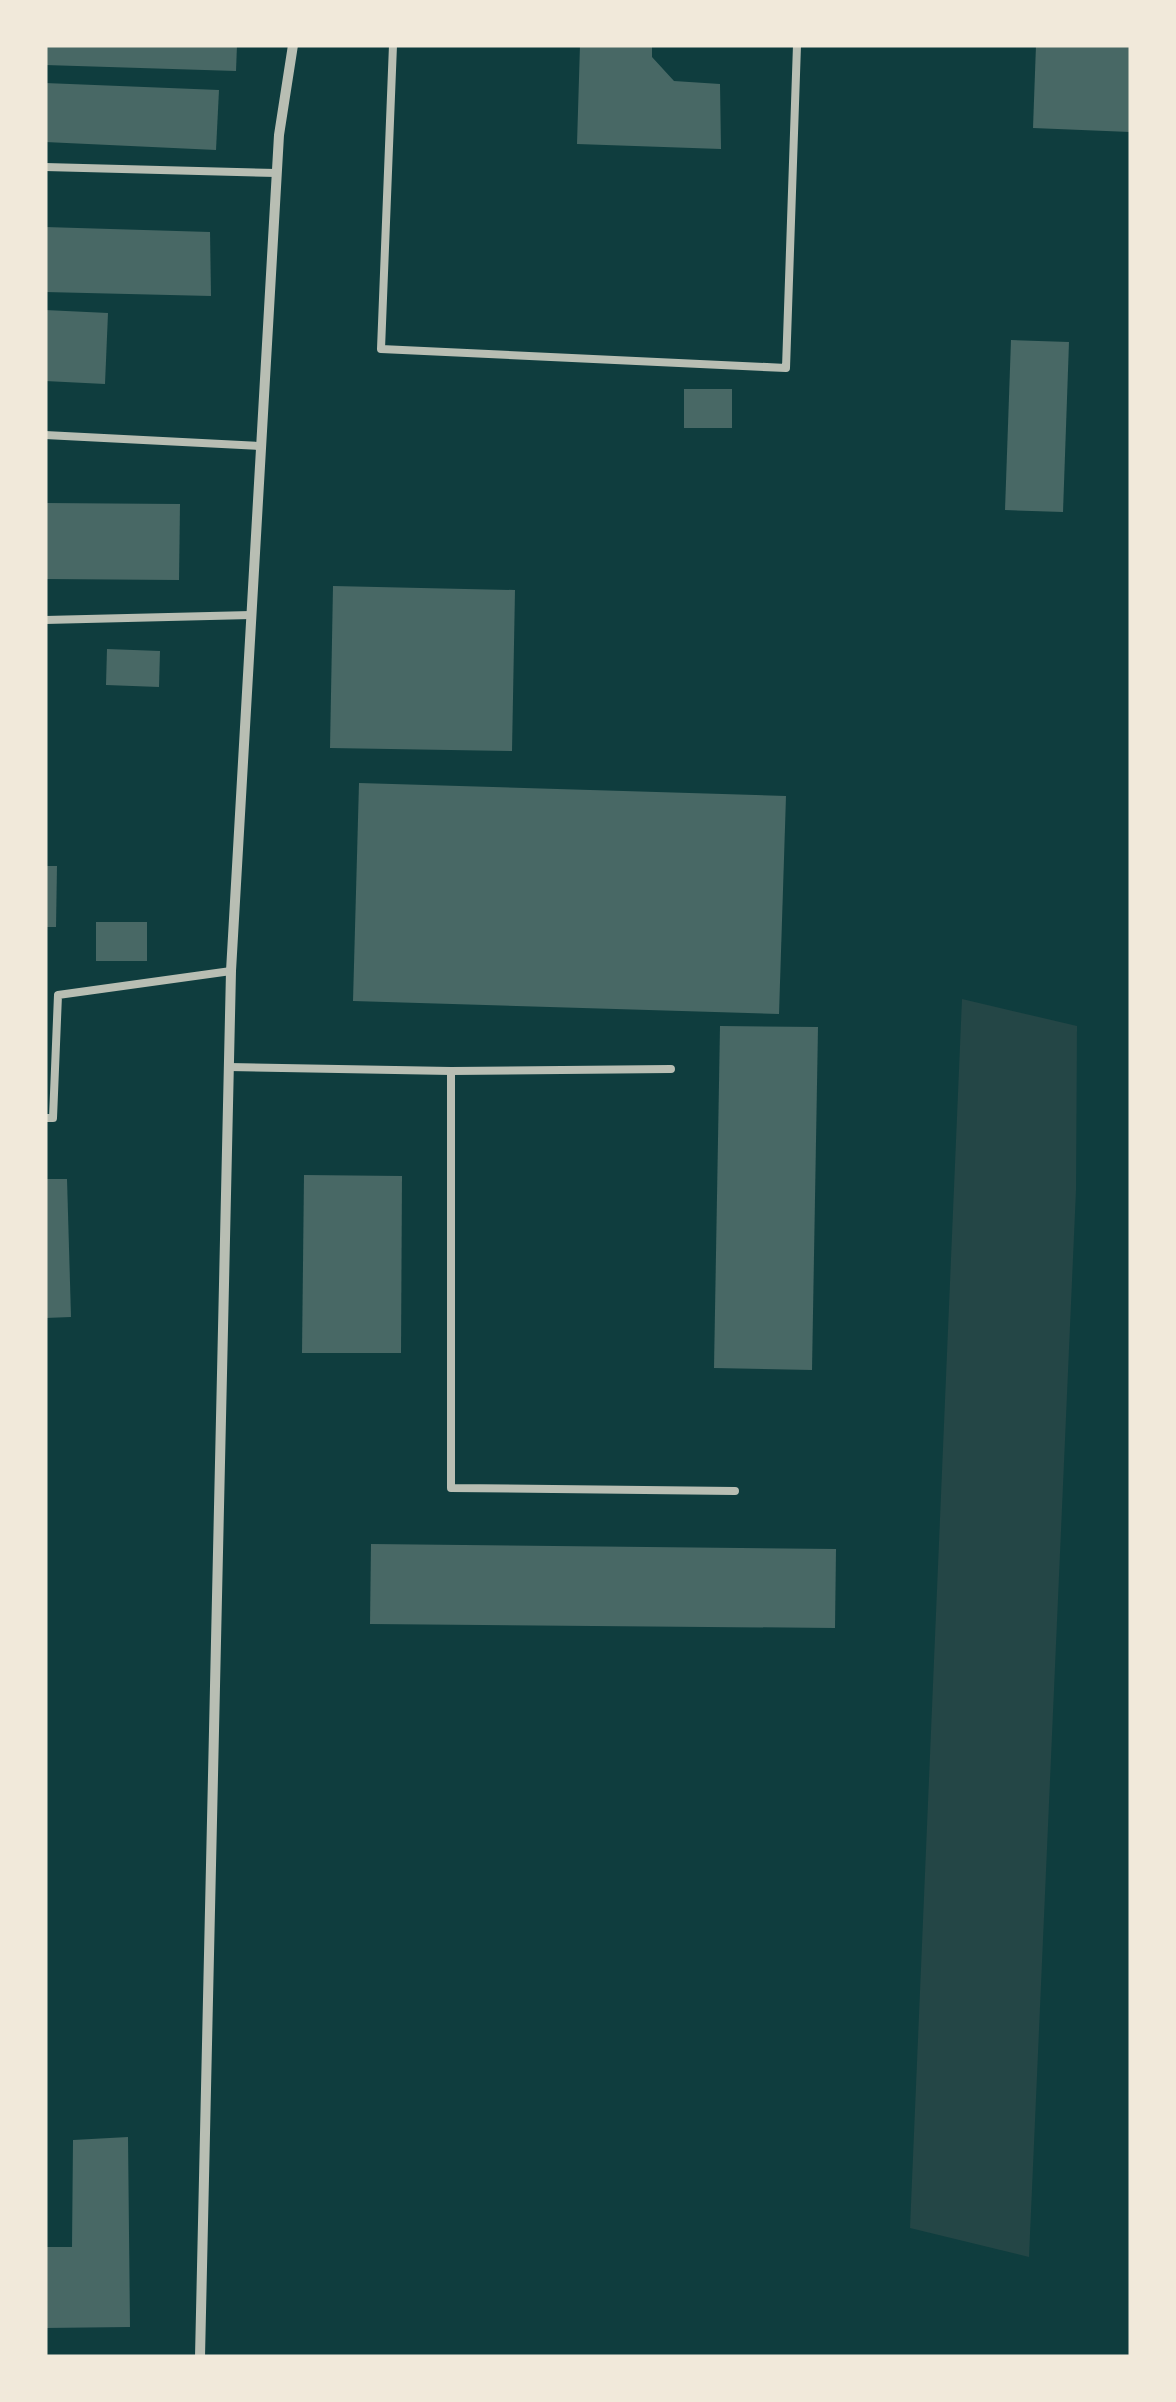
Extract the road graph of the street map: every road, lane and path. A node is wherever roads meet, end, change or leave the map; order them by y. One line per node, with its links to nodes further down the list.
1 (293, 45): 5 (street)
2 (392, 45): 3 (lane)
3 (797, 45)
4 (45, 167): 5 (lane)
5 (276, 173): 7 (street)
6 (45, 435): 7 (lane)
7 (261, 446): 8 (street)
8 (252, 614): 9 (lane); 10 (street)
9 (45, 620)
10 (231, 971): 11 (street); 14 (lane)
11 (229, 1067): 13 (lane); 16 (street)
12 (671, 1070): 13 (lane)
13 (452, 1071): 15 (lane)
14 (45, 1118)
15 (735, 1491)
16 (200, 2357)

